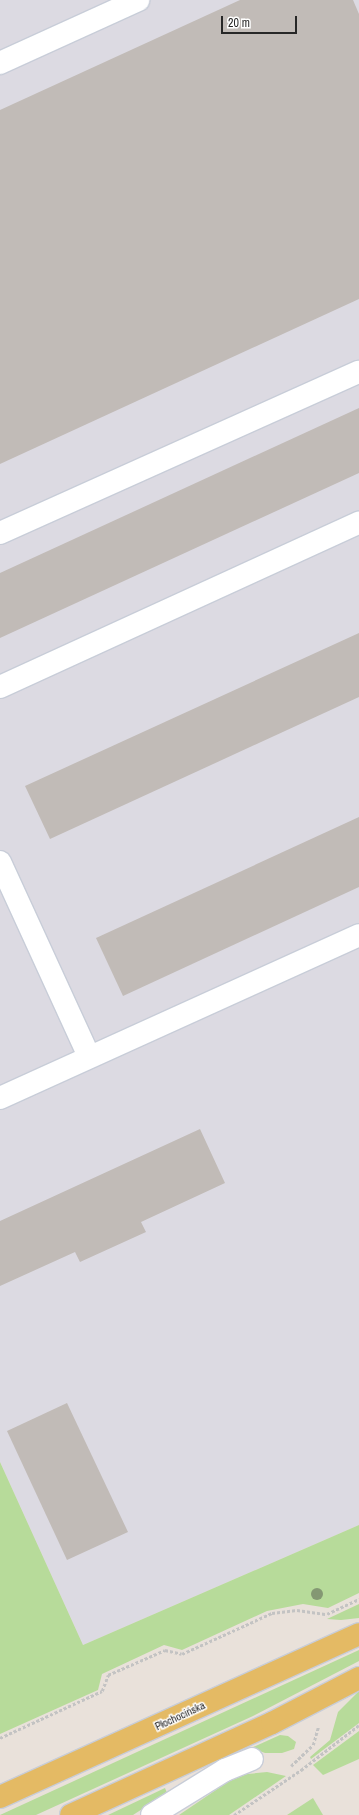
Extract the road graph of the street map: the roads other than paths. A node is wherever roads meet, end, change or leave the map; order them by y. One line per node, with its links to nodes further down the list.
1 (138, 0): 2 (lane)
2 (0, 63)
3 (359, 372): 5 (lane)
4 (359, 523): 6 (lane)
5 (0, 533)
6 (0, 687)
7 (0, 862): 9 (lane)
8 (359, 936): 9 (lane)
9 (89, 1056): 10 (lane)
10 (0, 1098)
11 (359, 1634): 14 (main road, Płochocińska)
12 (359, 1678): 15 (main road)
13 (252, 1759): 16 (lane)
14 (0, 1797)
15 (71, 1815)
16 (152, 1815)

